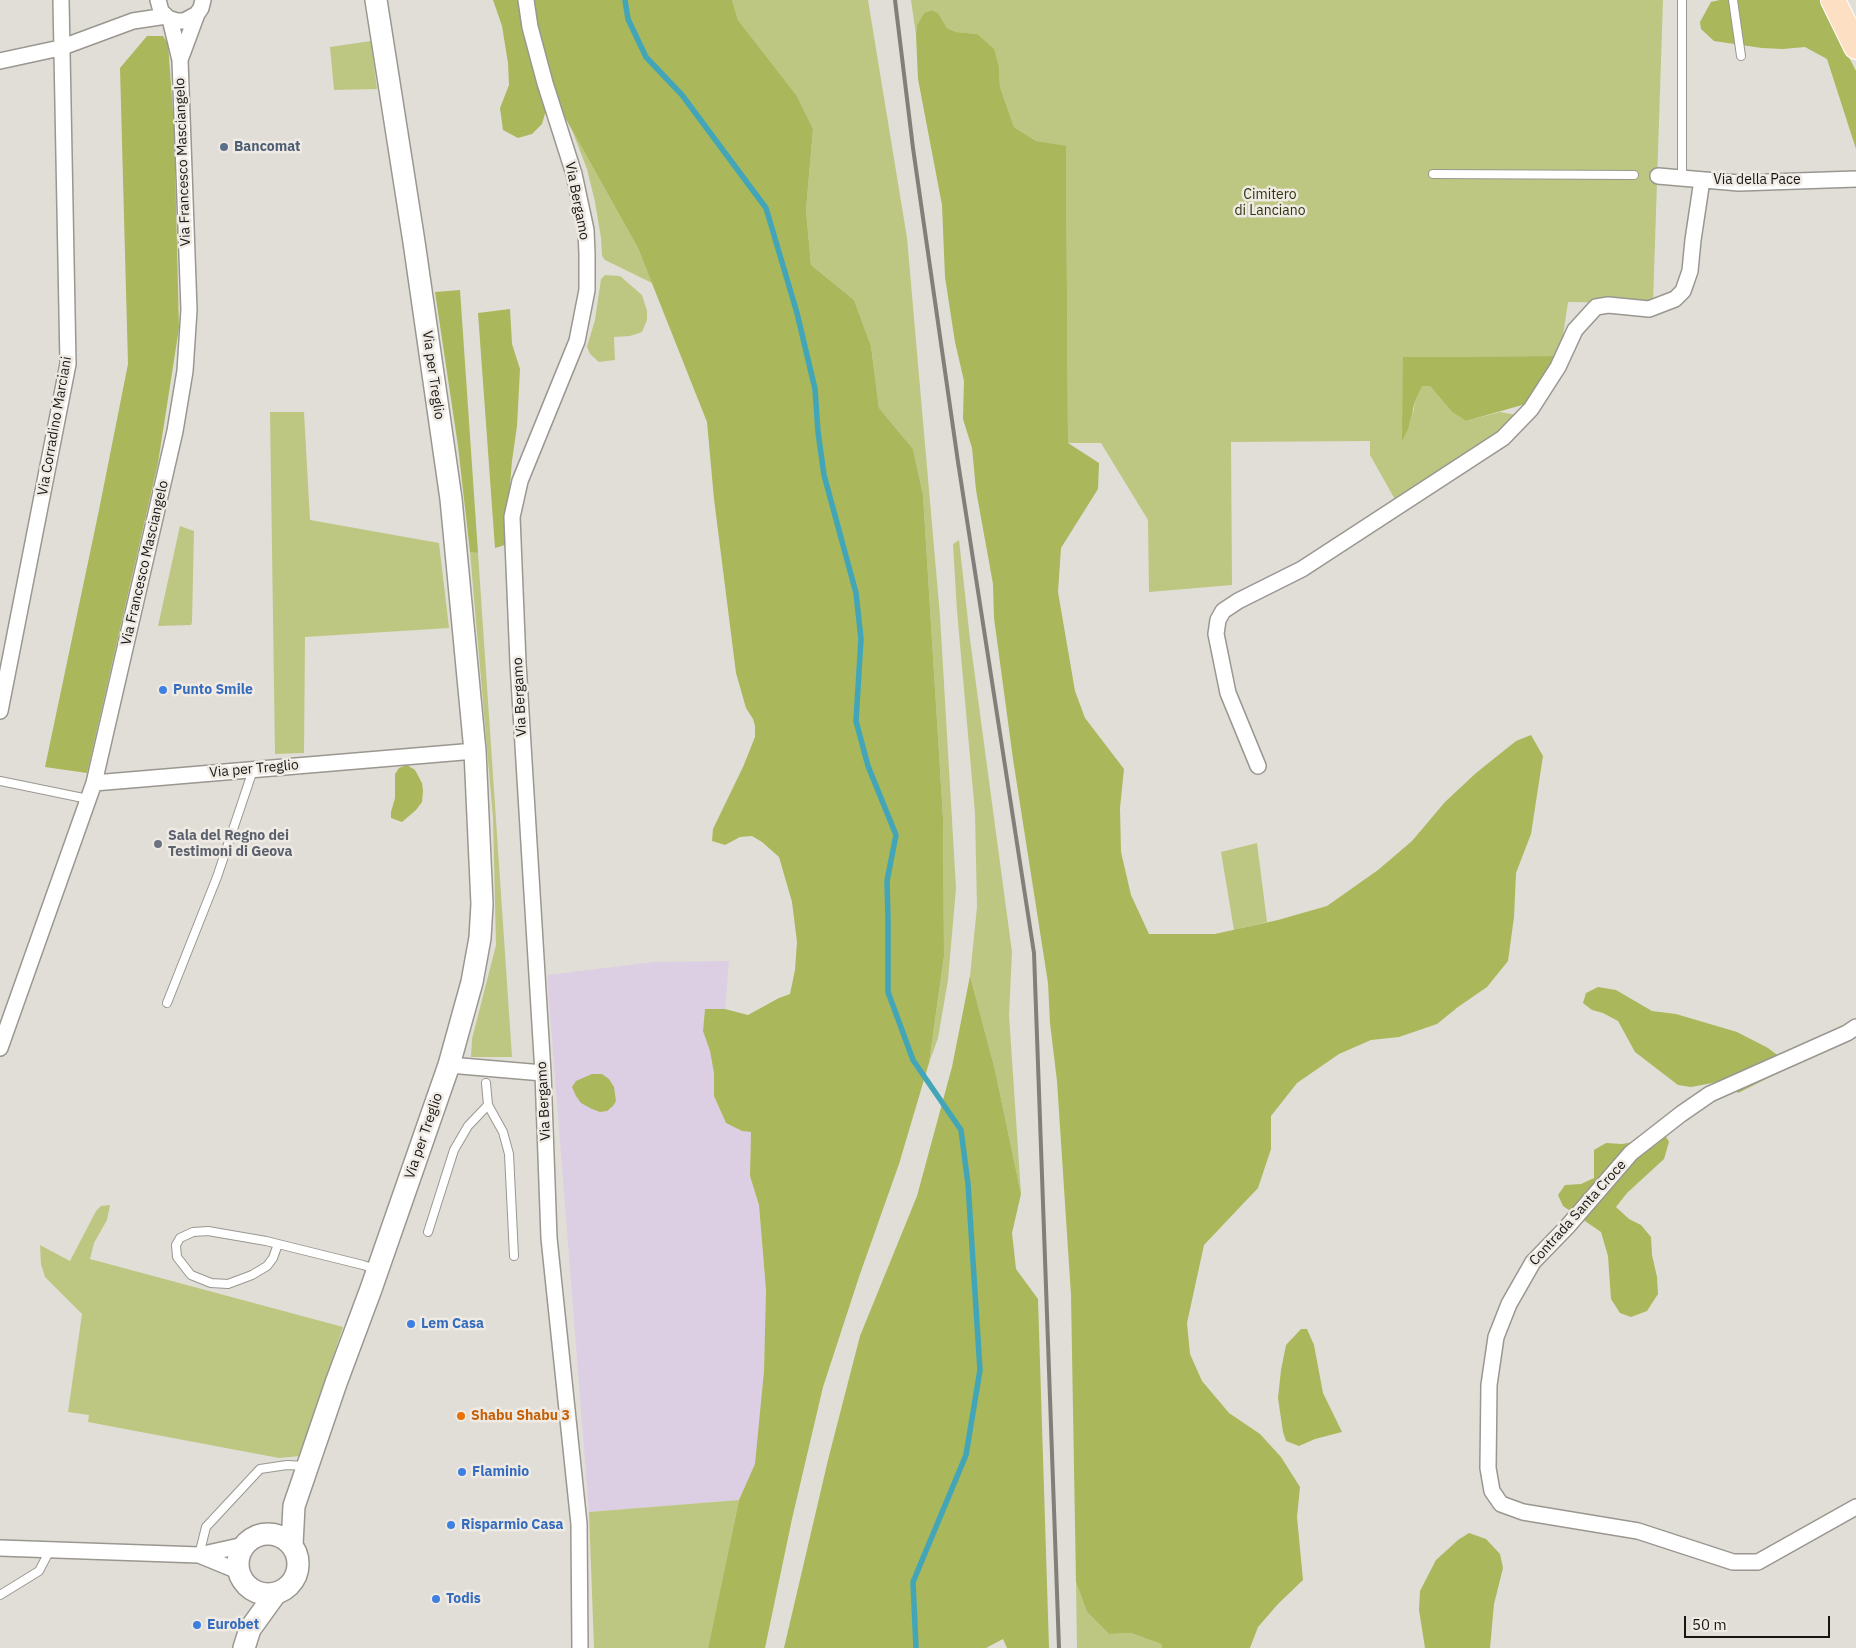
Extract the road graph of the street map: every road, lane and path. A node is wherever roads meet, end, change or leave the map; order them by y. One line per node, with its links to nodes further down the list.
1 (61, 0): 14 (street, Via Corradino Marciani)
2 (151, 0): 12 (street)
3 (158, 0): 11 (street, Via Francesco Masciangelo)
4 (203, 0): 10 (street, Via Francesco Masciangelo)
5 (376, 0): 25 (main road, Via per Treglio)
6 (526, 0): 35 (street, Via Bergamo)
7 (1682, 0): 21 (lane)
8 (1734, 0): 15 (lane)
9 (1833, 0): 13 (main road)
10 (197, 14): 11 (street); 16 (street, Via Francesco Masciangelo)
11 (168, 18): 12 (street); 16 (street, Via Francesco Masciangelo)
12 (133, 21): 14 (street)
13 (1856, 47)
14 (60, 48): 17 (street); 24 (street, Via Corradino Marciani)
15 (1741, 56)
16 (180, 60): 29 (street, Via Francesco Masciangelo)
17 (0, 61)
18 (1433, 174): 19 (lane)
19 (1634, 175)
20 (1658, 176): 21 (street, Via della Pace)
21 (1682, 178): 22 (street, Via della Pace)
22 (1702, 180): 23 (street, Via della Pace); 26 (street)
23 (1856, 180)
24 (0, 711)
25 (474, 751): 27 (street, Via per Treglio); 34 (main road, Via per Treglio)
26 (1258, 766)
27 (254, 770): 29 (street, Via per Treglio); 31 (lane)
28 (0, 781): 30 (lane)
29 (94, 783): 30 (street, Via Francesco Masciangelo)
30 (88, 799): 33 (street, Via Francesco Masciangelo)
31 (167, 1003)
32 (1856, 1027): 44 (street, Contrada Santa Croce)
33 (0, 1048)
34 (449, 1065): 35 (street); 41 (main road, Via per Treglio)
35 (542, 1073): 55 (street, Via Bergamo)
36 (486, 1084): 37 (lane)
37 (488, 1105): 38 (lane); 40 (lane)
38 (428, 1232)
39 (278, 1244): 39 (lane); 41 (lane)
40 (514, 1256)
41 (377, 1270): 42 (main road, Via per Treglio)
42 (308, 1466): 43 (main road, Via per Treglio); 50 (lane)
43 (294, 1506): 45 (main road, Via per Treglio); 47 (main road, Via per Treglio)
44 (1856, 1507)
45 (264, 1534): 46 (main road); 47 (main road)
46 (244, 1545): 50 (street); 51 (main road)
47 (292, 1545): 52 (main road)
48 (0, 1548): 49 (street)
49 (50, 1550): 50 (street); 53 (lane)
50 (199, 1555): 51 (street)
51 (243, 1579): 52 (main road); 54 (main road)
52 (276, 1593): 54 (main road)
53 (0, 1595)
54 (247, 1638)
55 (580, 1648)

